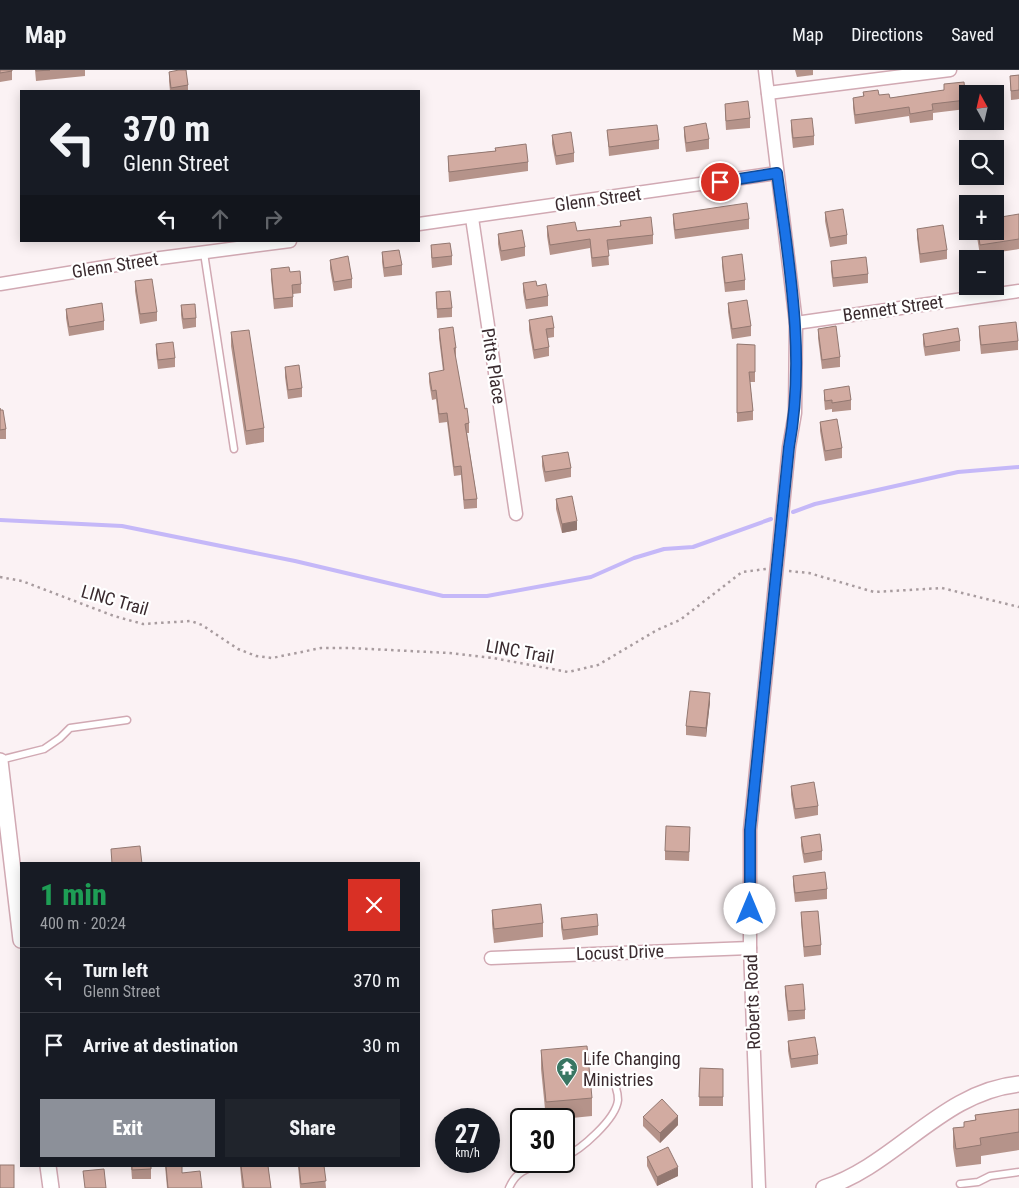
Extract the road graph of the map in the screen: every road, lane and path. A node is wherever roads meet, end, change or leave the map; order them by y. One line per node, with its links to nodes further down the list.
1 (765, 70): 3 (street, Roberts Road)
2 (950, 70): 3 (street)
3 (768, 93): 4 (street, Roberts Road)
4 (777, 173): 5 (street, Glenn Street); 11 (street, Roberts Road)
5 (472, 218): 6 (street, Glenn Street); 13 (street, Pitts Place)
6 (420, 224)
7 (283, 242): 8 (street, Glenn Street)
8 (204, 253): 9 (street, Glenn Street); 12 (lane)
9 (0, 284)
10 (1019, 291): 11 (street, Bennett Street)
11 (796, 323): 14 (street, Roberts Road)
12 (234, 449)
13 (516, 514)
14 (777, 569): 15 (path, LINC Trail); 16 (path, LINC Trail); 20 (street, Roberts Road)
15 (0, 577)
16 (1019, 607)
17 (126, 720): 18 (lane)
18 (0, 761): 19 (street)
19 (20, 931)
20 (750, 948): 21 (street, Locust Drive); 31 (street, Roberts Road)
21 (491, 958)
22 (1019, 1084): 32 (street)
23 (616, 1088): 24 (lane)
24 (575, 1150)
25 (48, 1167): 29 (street)
26 (1019, 1172): 28 (lane)
27 (519, 1173): 30 (lane)
28 (960, 1184)
29 (51, 1188)
30 (508, 1188)
31 (759, 1188)
32 (824, 1188)

